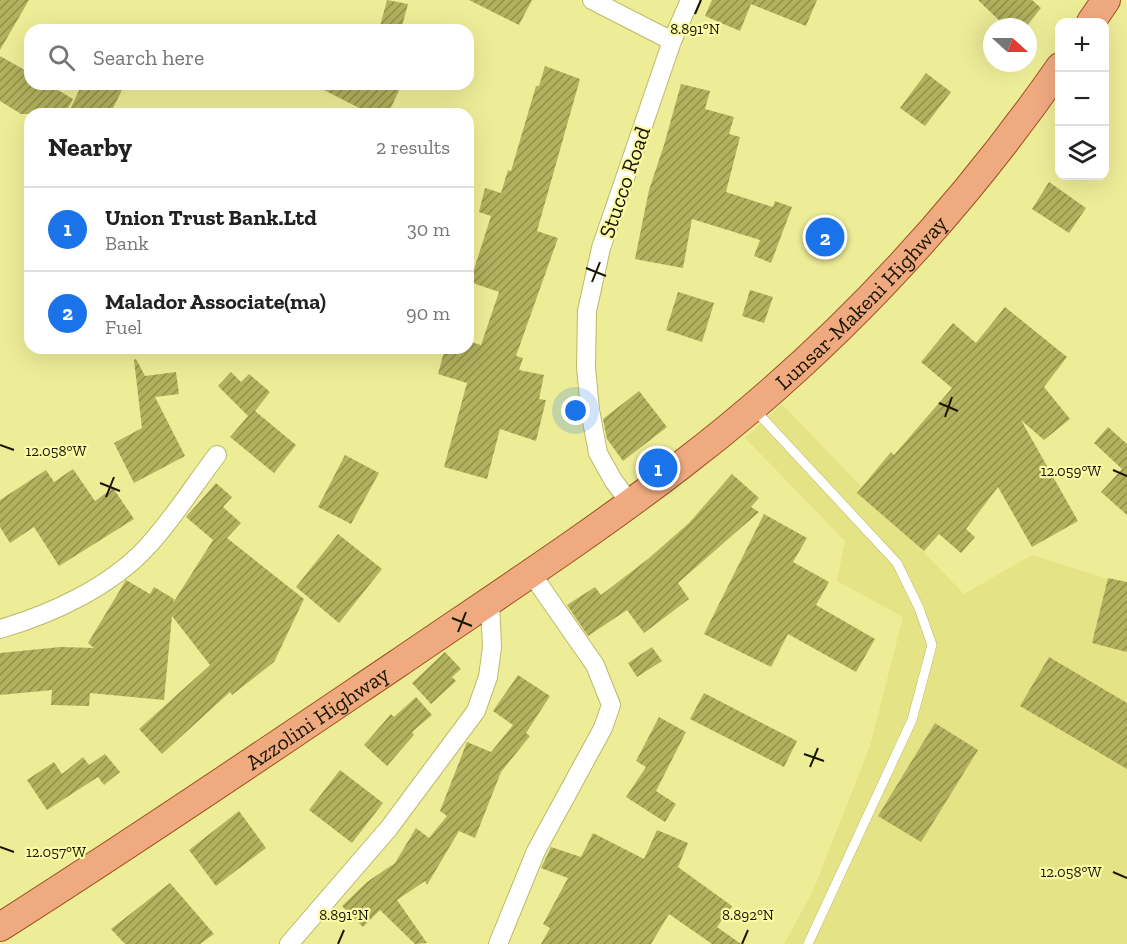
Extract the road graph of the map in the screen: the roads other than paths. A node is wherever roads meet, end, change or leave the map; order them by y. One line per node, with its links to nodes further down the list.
1 (592, 0): 5 (street)
2 (690, 0): 5 (street, Stucco Road)
3 (1106, 0): 4 (main road)
4 (1093, 18)
5 (672, 41): 9 (street, Stucco Road)
6 (1055, 72): 7 (main road, Lunsar-Makeni Highway)
7 (752, 406): 9 (main road, Lunsar-Makeni Highway); 16 (lane)
8 (217, 455): 12 (street)
9 (630, 503): 10 (main road, Azzolini Highway)
10 (531, 573): 11 (main road, Azzolini Highway); 15 (street)
11 (490, 601): 13 (main road, Azzolini Highway); 14 (street)
12 (0, 629)
13 (0, 927)
14 (289, 944)
15 (498, 944)
16 (807, 944)

